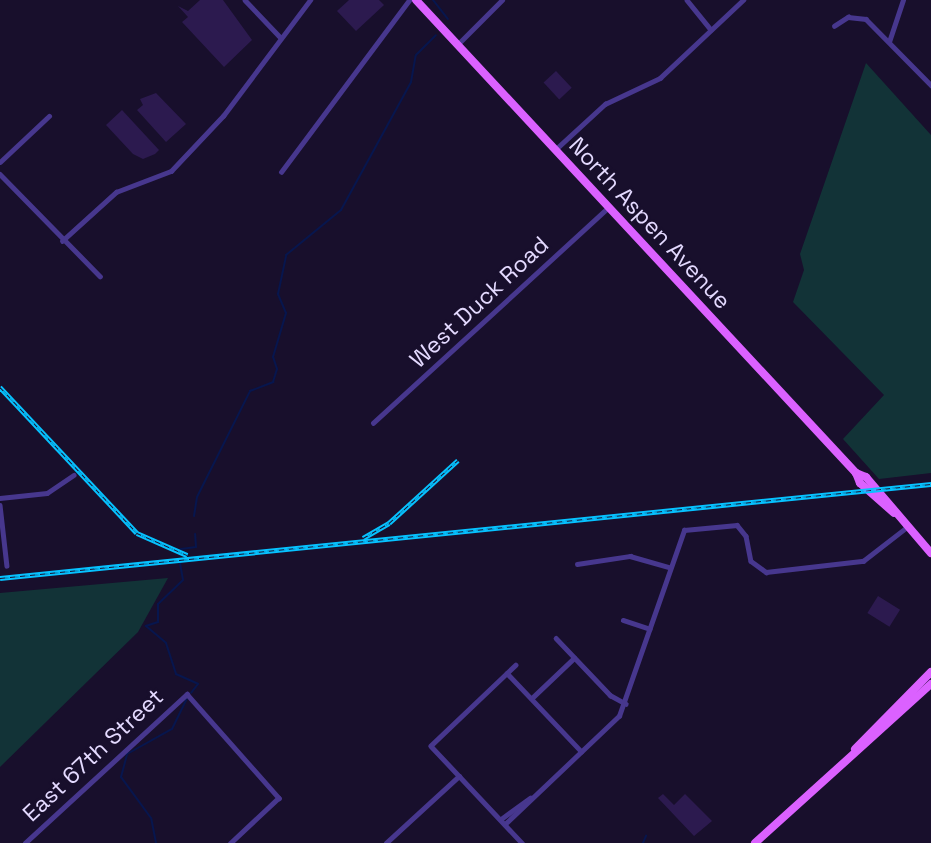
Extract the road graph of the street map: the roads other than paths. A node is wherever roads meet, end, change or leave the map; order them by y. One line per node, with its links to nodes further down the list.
1 (245, 0): 11 (street)
2 (310, 0): 11 (street)
3 (410, 0): 18 (street)
4 (416, 0): 13 (main road, North Aspen Avenue)
5 (502, 0): 13 (street)
6 (687, 0): 10 (street)
7 (743, 0): 10 (street)
8 (903, 0): 12 (street)
9 (834, 26): 12 (street)
10 (711, 30): 16 (street)
11 (281, 38): 21 (street)
12 (890, 42): 14 (street)
13 (457, 44): 16 (main road, North Aspen Avenue)
14 (931, 85)
15 (49, 116): 17 (street)
16 (556, 149): 20 (main road, North Aspen Avenue)
17 (0, 162)
18 (281, 172)
19 (0, 174): 21 (street)
20 (609, 207): 23 (street, West Duck Road); 27 (main road, North Aspen Avenue)
21 (62, 241): 22 (street)
22 (100, 276)
23 (373, 423)
24 (74, 475): 25 (street)
25 (0, 498)
26 (0, 505): 30 (street)
27 (907, 527): 28 (main road, North Aspen Avenue); 31 (street)
28 (931, 553)
29 (577, 564): 31 (street)
30 (7, 566)
31 (669, 566): 33 (street)
32 (623, 620): 33 (street)
33 (650, 629): 42 (street)
34 (556, 638): 35 (street)
35 (574, 658): 41 (street); 42 (street)
36 (516, 665): 38 (street)
37 (931, 672): 40 (main road)
38 (508, 673): 41 (street); 44 (street)
39 (931, 684): 40 (main road)
40 (918, 690): 50 (main road)
41 (532, 698): 43 (street)
42 (626, 705): 43 (street)
43 (581, 751): 45 (street)
44 (459, 776): 45 (street); 48 (street)
45 (502, 822): 49 (street)
46 (25, 843): 47 (street, East 67th Street)
47 (231, 843)
48 (386, 843)
49 (522, 843)
50 (755, 843)

